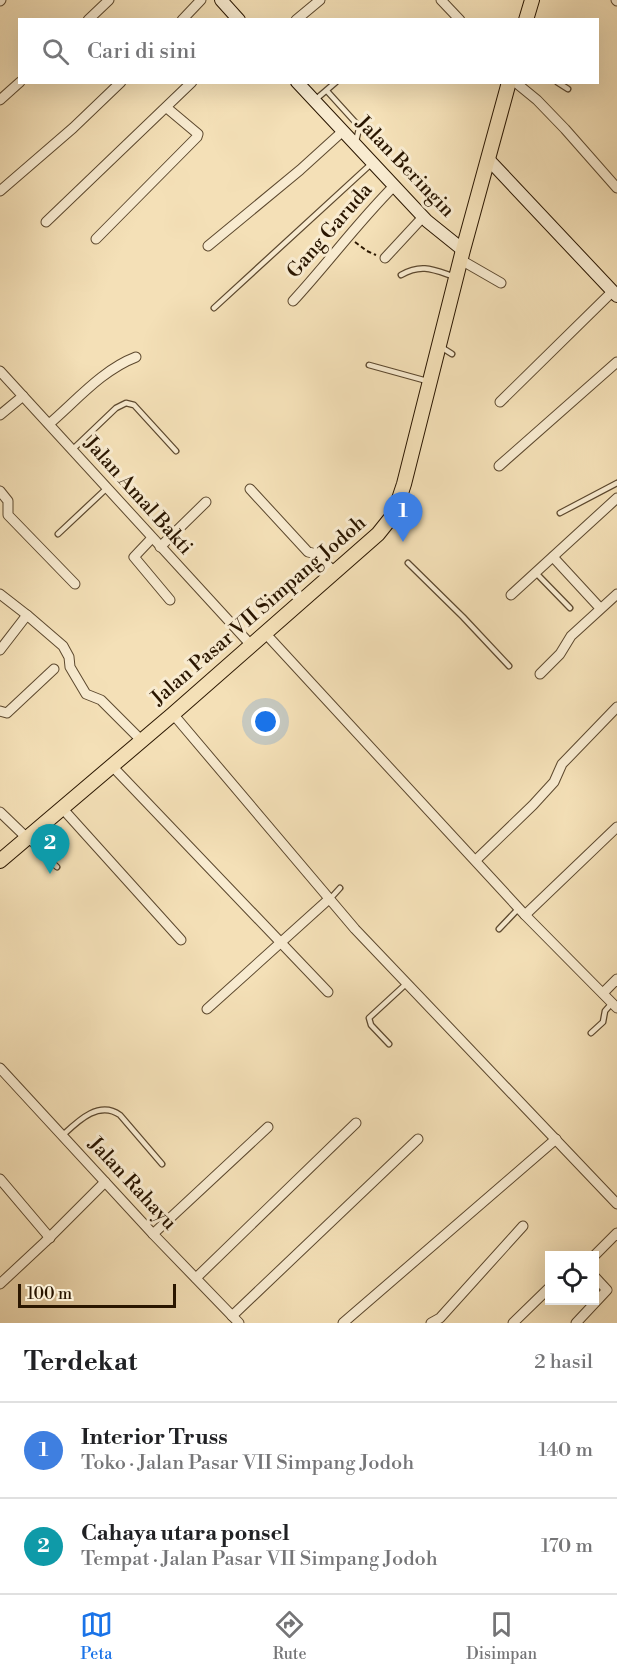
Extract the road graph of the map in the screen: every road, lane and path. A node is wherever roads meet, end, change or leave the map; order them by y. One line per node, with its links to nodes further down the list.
1 (109, 0): 7 (street)
2 (201, 0): 8 (street)
3 (221, 0): 9 (street)
4 (320, 0): 10 (street)
5 (441, 0): 11 (street)
6 (532, 0): 12 (main road)
7 (90, 18)
8 (184, 18)
9 (237, 18)
10 (298, 18)
11 (458, 18)
12 (527, 18)
13 (18, 84): 23 (street)
14 (119, 84): 32 (street)
15 (190, 84): 25 (street)
16 (299, 84): 24 (street, Jalan Beringin)
17 (334, 84): 22 (lane)
18 (508, 84): 28 (main road, Jalan Pasar VII Simpang Jodoh)
19 (517, 84): 31 (street)
20 (560, 84): 21 (lane)
21 (568, 89)
22 (327, 91): 24 (lane); 27 (lane)
23 (0, 100)
24 (314, 101): 26 (street, Jalan Beringin)
25 (167, 108): 34 (street); 36 (street)
26 (343, 131): 27 (street, Jalan Beringin); 37 (street)
27 (355, 144): 29 (street, Jalan Beringin)
28 (489, 160): 38 (main road, Jalan Pasar VII Simpang Jodoh); 43 (street)
29 (372, 162): 30 (street, Jalan Beringin); 45 (lane)
30 (394, 186): 33 (street, Jalan Beringin); 35 (street, Gang Garuda)
31 (617, 188)
32 (0, 191)
33 (423, 218): 38 (street, Jalan Beringin); 39 (street)
34 (46, 222)
35 (349, 237): 39 (path); 44 (street, Gang Garuda)
36 (96, 238)
37 (208, 246)
38 (462, 255): 41 (main road, Jalan Pasar VII Simpang Jodoh); 42 (street)
39 (385, 258)
40 (401, 275): 41 (lane)
41 (456, 278): 46 (main road, Jalan Pasar VII Simpang Jodoh)
42 (501, 283)
43 (615, 293): 54 (street)
44 (293, 301)
45 (214, 308)
46 (439, 346): 47 (lane); 52 (main road, Jalan Pasar VII Simpang Jodoh)
47 (452, 354)
48 (136, 357): 56 (street)
49 (617, 362): 59 (street)
50 (369, 365): 52 (lane)
51 (0, 371): 53 (street, Jalan Amal Bakti)
52 (429, 381): 72 (main road, Jalan Pasar VII Simpang Jodoh)
53 (23, 396): 55 (street); 56 (street, Jalan Amal Bakti)
54 (500, 402)
55 (0, 415)
56 (49, 424): 57 (street, Jalan Amal Bakti)
57 (72, 450): 58 (lane); 61 (street, Jalan Amal Bakti)
58 (176, 451)
59 (500, 466)
60 (617, 483): 66 (lane)
61 (107, 488): 67 (lane); 68 (street, Jalan Amal Bakti)
62 (250, 489): 72 (street)
63 (0, 491): 74 (street)
64 (617, 498): 70 (street)
65 (206, 502): 69 (street)
66 (560, 513)
67 (58, 534)
68 (152, 538): 69 (street, Jalan Amal Bakti); 78 (street)
69 (160, 547): 83 (street, Jalan Amal Bakti)
70 (553, 557): 73 (street); 80 (street)
71 (408, 564): 85 (lane)
72 (335, 573): 82 (main road, Jalan Pasar VII Simpang Jodoh)
73 (536, 573): 77 (street); 79 (lane)
74 (75, 584)
75 (0, 594): 81 (street)
76 (617, 594): 80 (street)
77 (511, 595)
78 (170, 600)
79 (570, 608)
80 (600, 608): 87 (street)
81 (27, 615): 84 (street); 91 (street)
82 (265, 633): 83 (main road, Jalan Pasar VII Simpang Jodoh); 97 (street)
83 (250, 645): 90 (main road, Jalan Pasar VII Simpang Jodoh)
84 (0, 650)
85 (509, 666)
86 (54, 669): 89 (street)
87 (540, 674)
88 (617, 707): 97 (street)
89 (0, 711)
90 (172, 714): 91 (main road, Jalan Pasar VII Simpang Jodoh); 101 (street)
91 (141, 740): 92 (main road, Jalan Pasar VII Simpang Jodoh)
92 (112, 766): 93 (main road, Jalan Pasar VII Simpang Jodoh); 105 (street)
93 (62, 808): 96 (main road, Jalan Pasar VII Simpang Jodoh); 104 (street)
94 (0, 812): 96 (street)
95 (617, 827): 102 (street)
96 (27, 838): 98 (main road, Jalan Pasar VII Simpang Jodoh); 99 (lane)
97 (476, 860): 102 (street)
98 (0, 861)
99 (57, 867)
100 (340, 888): 101 (lane)
101 (329, 899): 105 (street); 107 (street)
102 (522, 912): 103 (lane); 109 (street)
103 (499, 929)
104 (181, 940)
105 (280, 942): 108 (street); 111 (street)
106 (617, 980): 109 (street)
107 (407, 982): 113 (lane); 119 (street)
108 (328, 992)
109 (603, 993): 110 (street)
110 (614, 1006): 112 (lane)
111 (207, 1009)
112 (591, 1033)
113 (389, 1044)
114 (2, 1074): 117 (street, Jalan Rahayu)
115 (356, 1122): 129 (street)
116 (268, 1127): 126 (street)
117 (63, 1135): 120 (lane); 122 (street, Jalan Rahayu)
118 (418, 1139): 135 (street)
119 (556, 1139): 123 (street); 136 (street)
120 (162, 1164)
121 (0, 1179): 127 (street)
122 (105, 1182): 126 (street, Jalan Rahayu); 127 (street)
123 (617, 1204)
124 (523, 1226): 137 (street)
125 (617, 1233): 128 (street)
126 (153, 1234): 129 (street, Jalan Rahayu)
127 (50, 1238): 130 (street)
128 (599, 1251)
129 (196, 1278): 135 (street, Jalan Rahayu)
130 (1, 1281)
131 (599, 1281): 133 (street)
132 (545, 1291): 138 (street)
133 (599, 1299)
134 (593, 1305): 139 (street)
135 (236, 1319)
136 (343, 1323)
137 (431, 1323)
138 (513, 1323)
139 (576, 1323)

